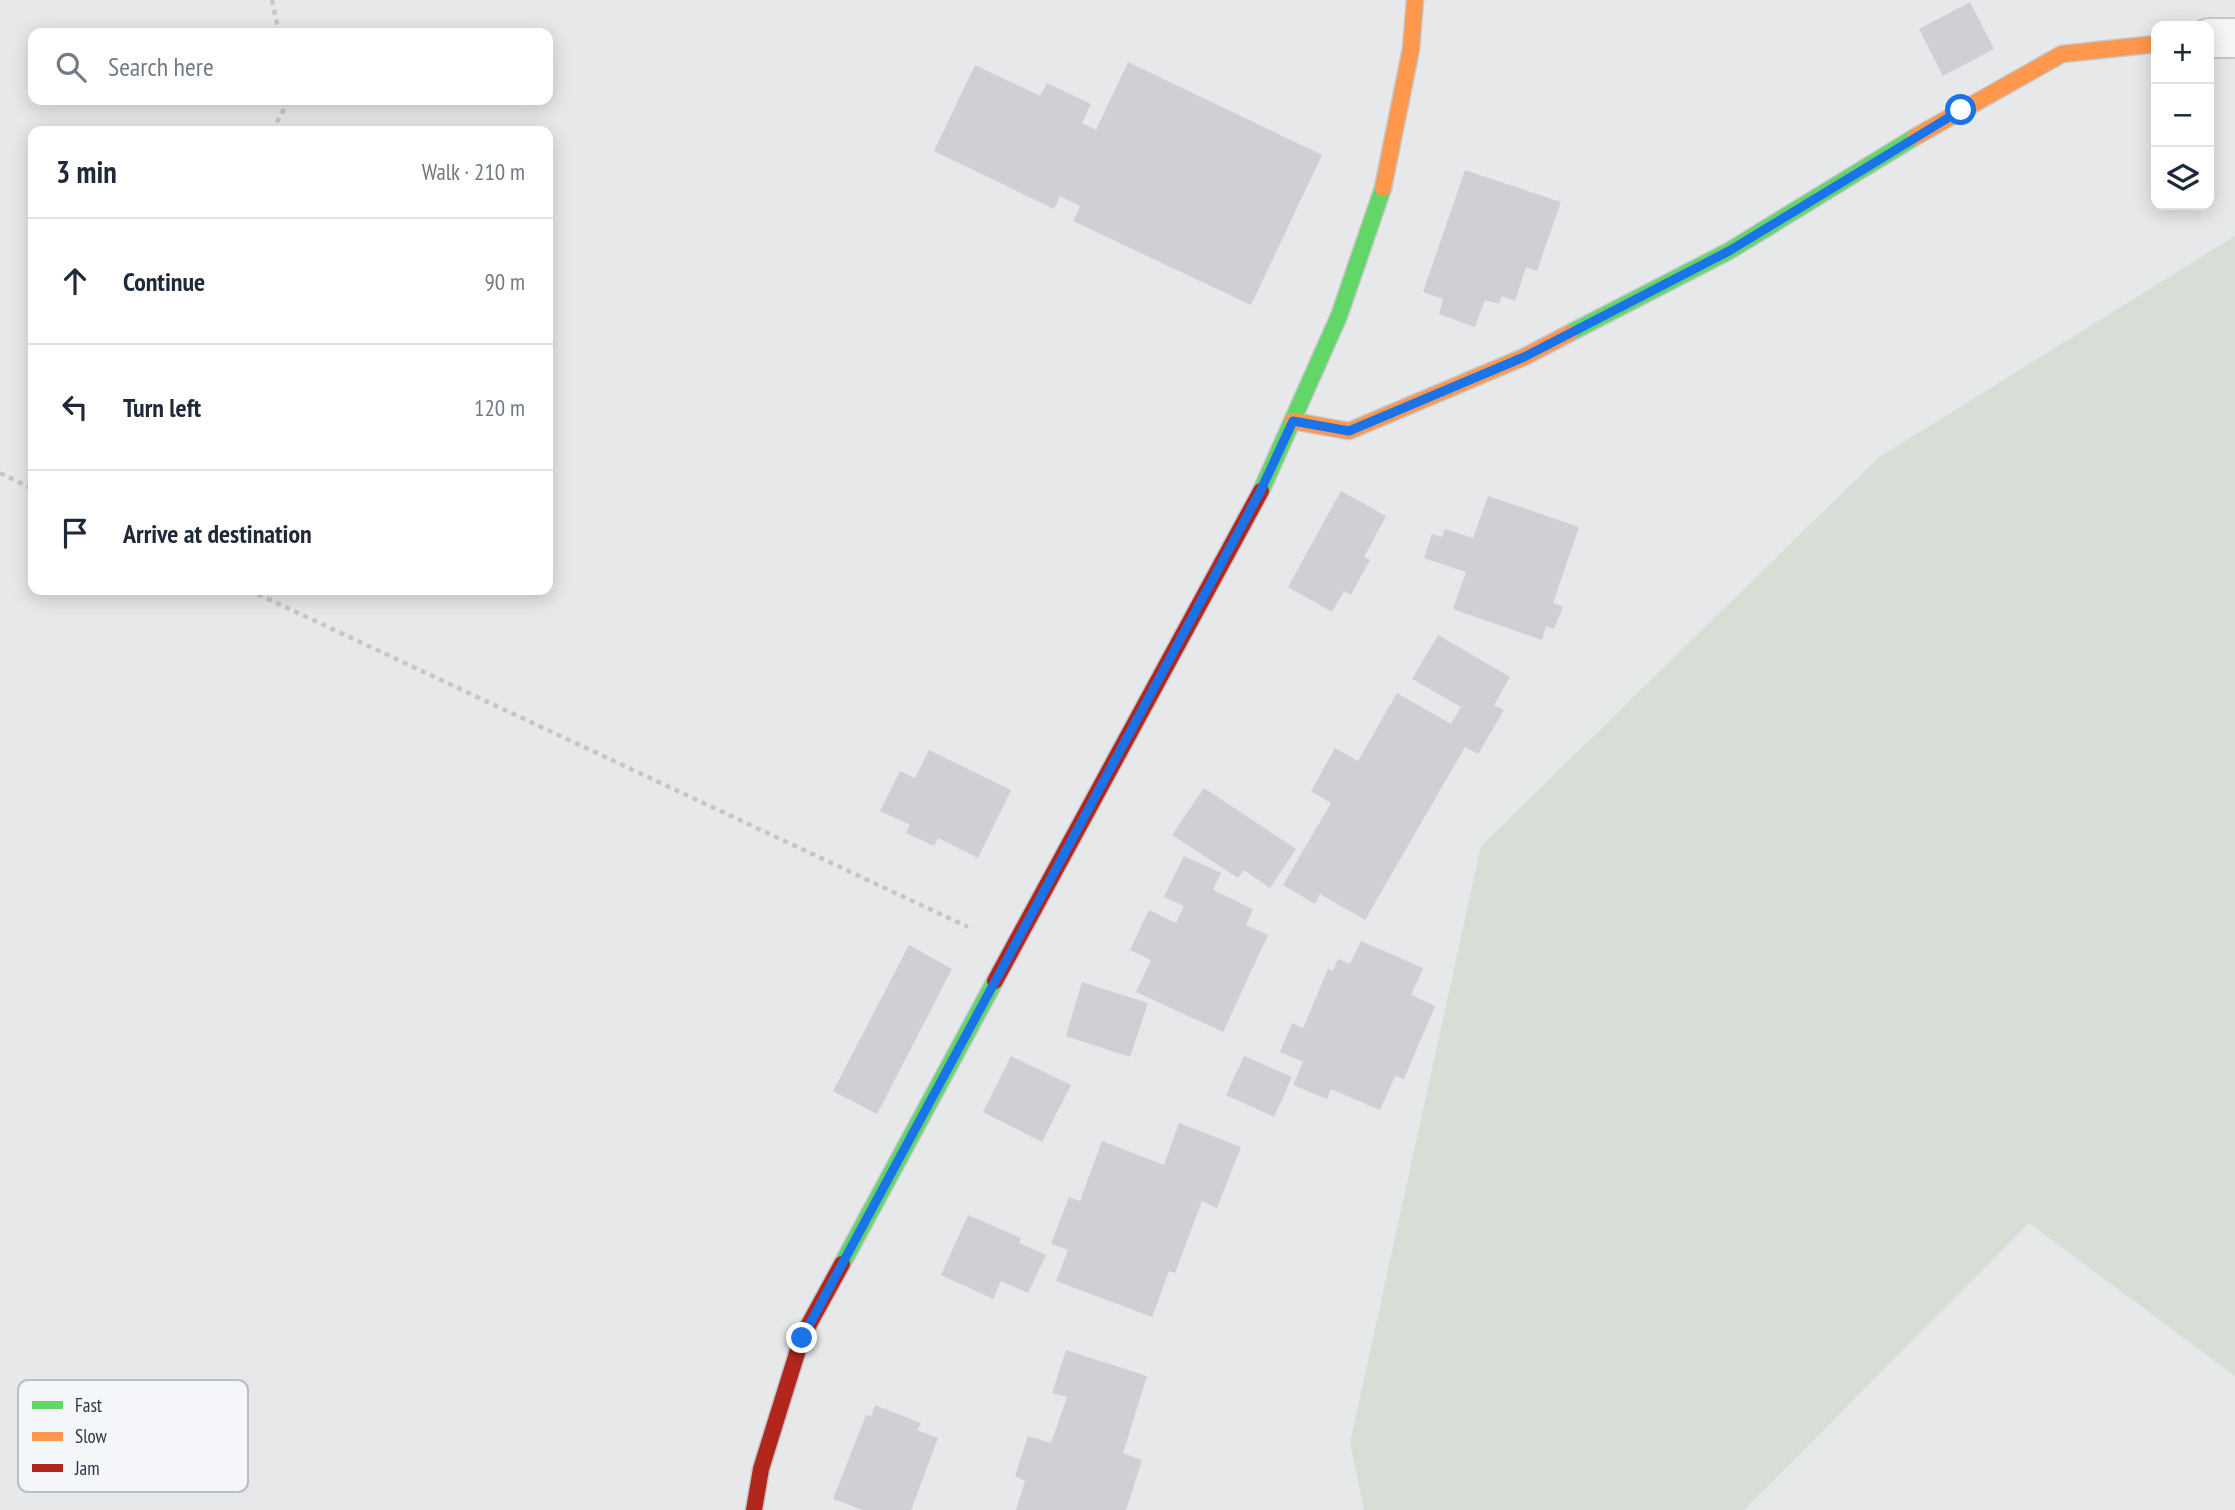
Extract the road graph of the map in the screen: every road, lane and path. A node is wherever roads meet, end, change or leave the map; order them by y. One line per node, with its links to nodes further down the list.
1 (272, 0): 3 (path)
2 (1415, 0): 9 (street)
3 (278, 28)
4 (2214, 38): 5 (street)
5 (2235, 38)
6 (2151, 45): 9 (street)
7 (286, 105): 8 (path)
8 (275, 126)
9 (1293, 421): 13 (street)
10 (0, 473): 11 (path)
11 (28, 487)
12 (260, 595): 13 (path)
13 (1014, 948): 14 (street)
14 (754, 1510)

